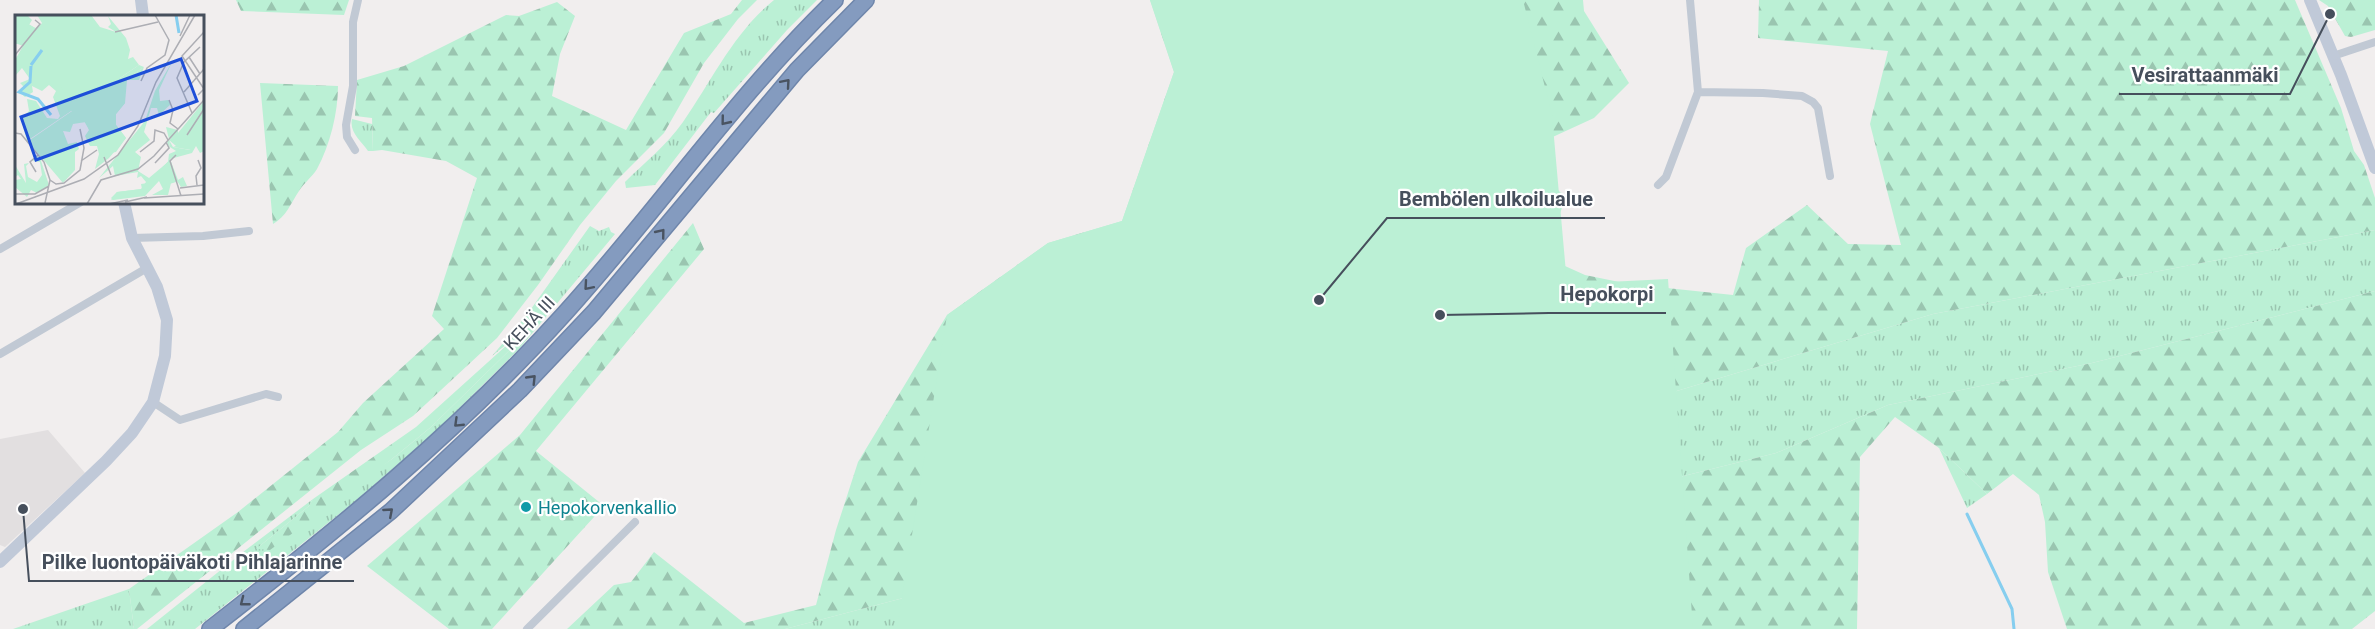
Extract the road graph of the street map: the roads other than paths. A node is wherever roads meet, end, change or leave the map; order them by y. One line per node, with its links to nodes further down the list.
1 (141, 0): 7 (street)
2 (358, 0): 11 (street)
3 (835, 0): 26 (highway, KEHÄ III, one-way to 26)
4 (866, 0): 27 (highway, one-way to 4)
5 (1690, 0): 10 (street)
6 (2310, 0): 9 (street)
7 (143, 15)
8 (2375, 42): 9 (street)
9 (2333, 56): 12 (street)
10 (1698, 92): 13 (street); 14 (street)
11 (355, 150)
12 (2375, 168)
13 (1830, 176)
14 (1658, 185)
15 (78, 204): 19 (street)
16 (124, 204): 18 (street)
17 (249, 231): 18 (street)
18 (132, 238): 20 (street)
19 (0, 249)
20 (147, 268): 21 (street); 23 (street)
21 (0, 354)
22 (278, 396): 23 (street)
23 (153, 402): 25 (street)
24 (635, 522): 28 (street)
25 (0, 562)
26 (210, 629)
27 (244, 629)
28 (527, 629)

